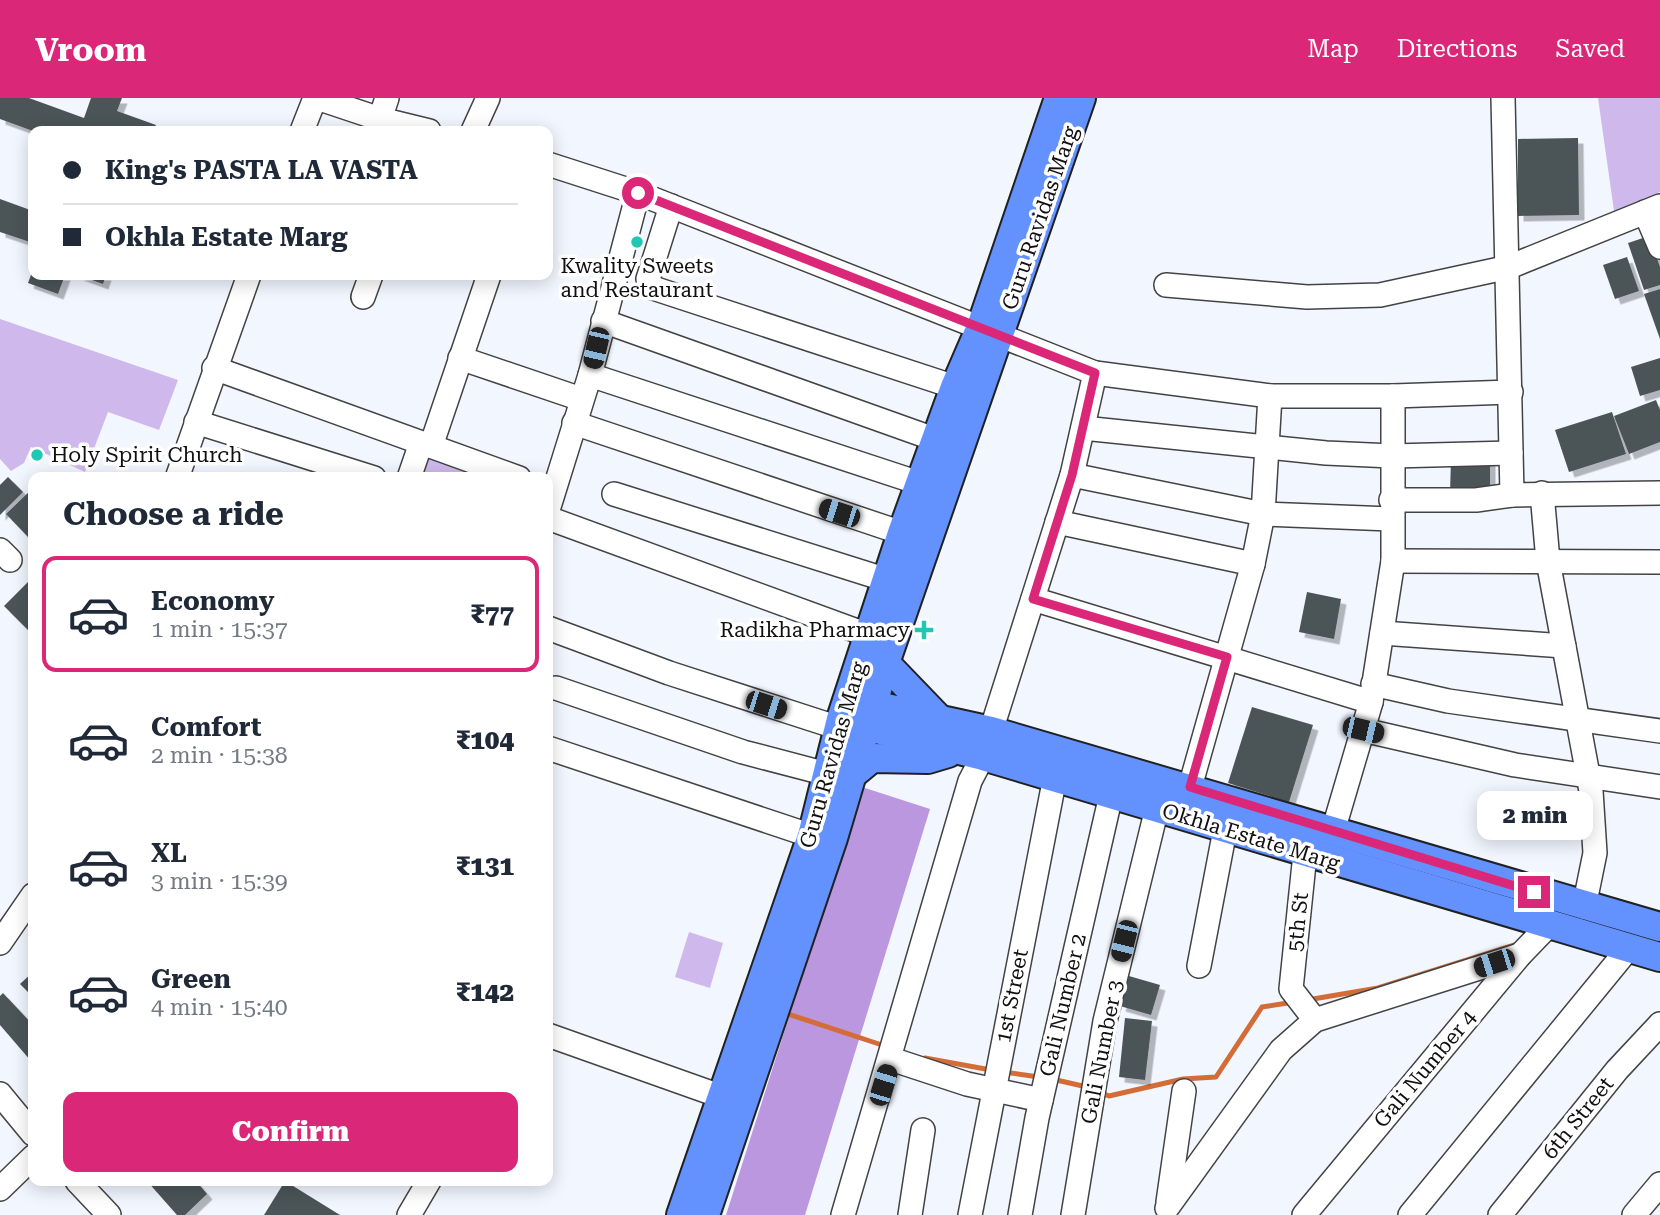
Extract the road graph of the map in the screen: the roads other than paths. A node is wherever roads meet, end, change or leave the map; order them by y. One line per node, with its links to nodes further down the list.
1 (316, 98): 6 (street); 7 (street)
2 (488, 98): 9 (street)
3 (1059, 98): 22 (main road, Guru Ravidas Marg)
4 (1082, 98): 22 (main road, Guru Ravidas Marg)
5 (1503, 98): 15 (street)
6 (383, 109): 8 (street)
7 (304, 126)
8 (415, 126)
9 (475, 126)
10 (553, 166): 11 (street)
11 (638, 193): 12 (street); 21 (street)
12 (671, 206): 22 (street); 27 (street)
13 (1653, 209): 14 (street); 15 (street)
14 (1660, 247)
15 (1509, 267): 19 (street); 28 (street)
16 (247, 280): 24 (street)
17 (369, 280): 20 (street)
18 (487, 280): 23 (street)
19 (1166, 285)
20 (363, 297)
21 (603, 321): 26 (street); 35 (street)
22 (990, 332): 25 (street); 27 (main road, Guru Ravidas Marg); 67 (main road, Guru Ravidas Marg)
23 (460, 358): 31 (street); 36 (street)
24 (214, 368): 32 (street); 36 (street)
25 (1095, 373): 29 (street); 34 (street)
26 (590, 375): 31 (street); 45 (street)
27 (954, 387): 35 (main road, Guru Ravidas Marg)
28 (1511, 392): 30 (street); 38 (street)
29 (1270, 396): 30 (street); 37 (street)
30 (1393, 396): 39 (street)
31 (581, 399): 33 (street)
32 (196, 422): 40 (street); 41 (street)
33 (574, 423): 46 (street); 55 (street)
34 (1083, 428): 37 (street); 44 (street)
35 (937, 440): 45 (main road, Guru Ravidas Marg)
36 (426, 444): 42 (street); 43 (street)
37 (1267, 446): 39 (street); 52 (street)
38 (1511, 453): 39 (street); 50 (street)
39 (1392, 456): 51 (street)
40 (185, 472)
41 (355, 472)
42 (413, 472)
43 (503, 472)
44 (1072, 475): 52 (street); 54 (street)
45 (919, 483): 55 (main road, Guru Ravidas Marg)
46 (553, 487)
47 (1542, 493): 48 (street); 50 (street); 57 (street)
48 (1660, 493)
49 (614, 494): 60 (street)
50 (1512, 495): 51 (street)
51 (1391, 510): 52 (street); 56 (street)
52 (1263, 514): 59 (street)
53 (553, 520): 64 (street)
54 (1057, 522): 59 (street); 61 (street)
55 (902, 533): 60 (main road, Guru Ravidas Marg)
56 (1393, 561): 57 (street); 63 (street)
57 (1548, 561): 58 (street); 65 (street)
58 (1660, 562)
59 (1253, 564): 66 (street)
60 (887, 580): 64 (main road, Guru Ravidas Marg)
61 (1033, 599): 66 (street); 75 (street)
62 (553, 630): 70 (street)
63 (1381, 633): 65 (street); 69 (street)
64 (868, 635): 70 (main road, Guru Ravidas Marg)
65 (1564, 646): 72 (street)
66 (1227, 657): 69 (street); 81 (street)
67 (885, 663): 70 (main road, Guru Ravidas Marg); 71 (main road)
68 (556, 688): 78 (street)
69 (1372, 693): 72 (street); 73 (street)
70 (853, 716): 71 (main road, Okhla Estate Marg); 77 (main road, Okhla Estate Marg); 78 (main road, Guru Ravidas Marg)
71 (937, 717): 75 (main road, Okhla Estate Marg)
72 (1578, 718): 74 (street); 79 (street)
73 (1363, 730): 79 (street); 86 (street)
74 (1660, 731)
75 (987, 743): 77 (main road, Okhla Estate Marg); 80 (main road, Okhla Estate Marg); 81 (main road, Okhla Estate Marg); 101 (street)
76 (553, 750): 87 (street)
77 (953, 750): 78 (main road)
78 (838, 775): 87 (main road, Guru Ravidas Marg); 118 (main road, Guru Ravidas Marg)
79 (1589, 776): 82 (street); 90 (street)
80 (1055, 777): 83 (main road, Okhla Estate Marg); 102 (street, 1st Street)
81 (1190, 787): 86 (main road, Okhla Estate Marg)
82 (1660, 787)
83 (1111, 795): 84 (main road, Okhla Estate Marg); 106 (street, Gali Number 2)
84 (1157, 808): 85 (main road, Okhla Estate Marg); 123 (street, Gali Number 3)
85 (1226, 830): 88 (main road, Okhla Estate Marg); 97 (street)
86 (1333, 831): 90 (main road, Okhla Estate Marg)
87 (812, 836): 105 (main road, Guru Ravidas Marg)
88 (1305, 854): 91 (main road, Okhla Estate Marg); 98 (street, 5th St)
89 (28, 902): 93 (street)
90 (1584, 907): 92 (main road, Okhla Estate Marg)
91 (1548, 926): 94 (main road, Okhla Estate Marg); 95 (street, Gali Number 4)
92 (1660, 927)
93 (0, 943)
94 (1628, 949): 96 (main road, Okhla Estate Marg); 125 (street)
95 (1520, 955): 98 (street); 124 (street, Gali Number 4)
96 (1660, 957)
97 (1199, 966)
98 (1315, 1020): 114 (street)
99 (1660, 1024): 126 (street, 6th Street)
100 (553, 1037): 105 (street)
101 (891, 1059): 102 (street); 119 (street)
102 (994, 1091): 106 (street); 121 (street, 1st Street)
103 (1184, 1091): 114 (street)
104 (0, 1094): 107 (street)
105 (720, 1097): 117 (main road, Guru Ravidas Marg)
106 (1041, 1100): 122 (street, Gali Number 2)
107 (28, 1128)
108 (923, 1130): 120 (street)
109 (28, 1162): 113 (street)
110 (1660, 1184): 127 (street)
111 (82, 1186): 115 (street)
112 (426, 1186): 116 (street)
113 (0, 1189)
114 (1167, 1211)
115 (109, 1215)
116 (409, 1215)
117 (681, 1215)
118 (705, 1215)
119 (843, 1215)
120 (910, 1215)
121 (970, 1215)
122 (1020, 1215)
123 (1073, 1215)
124 (1304, 1215)
125 (1410, 1215)
126 (1500, 1215)
127 (1634, 1215)

